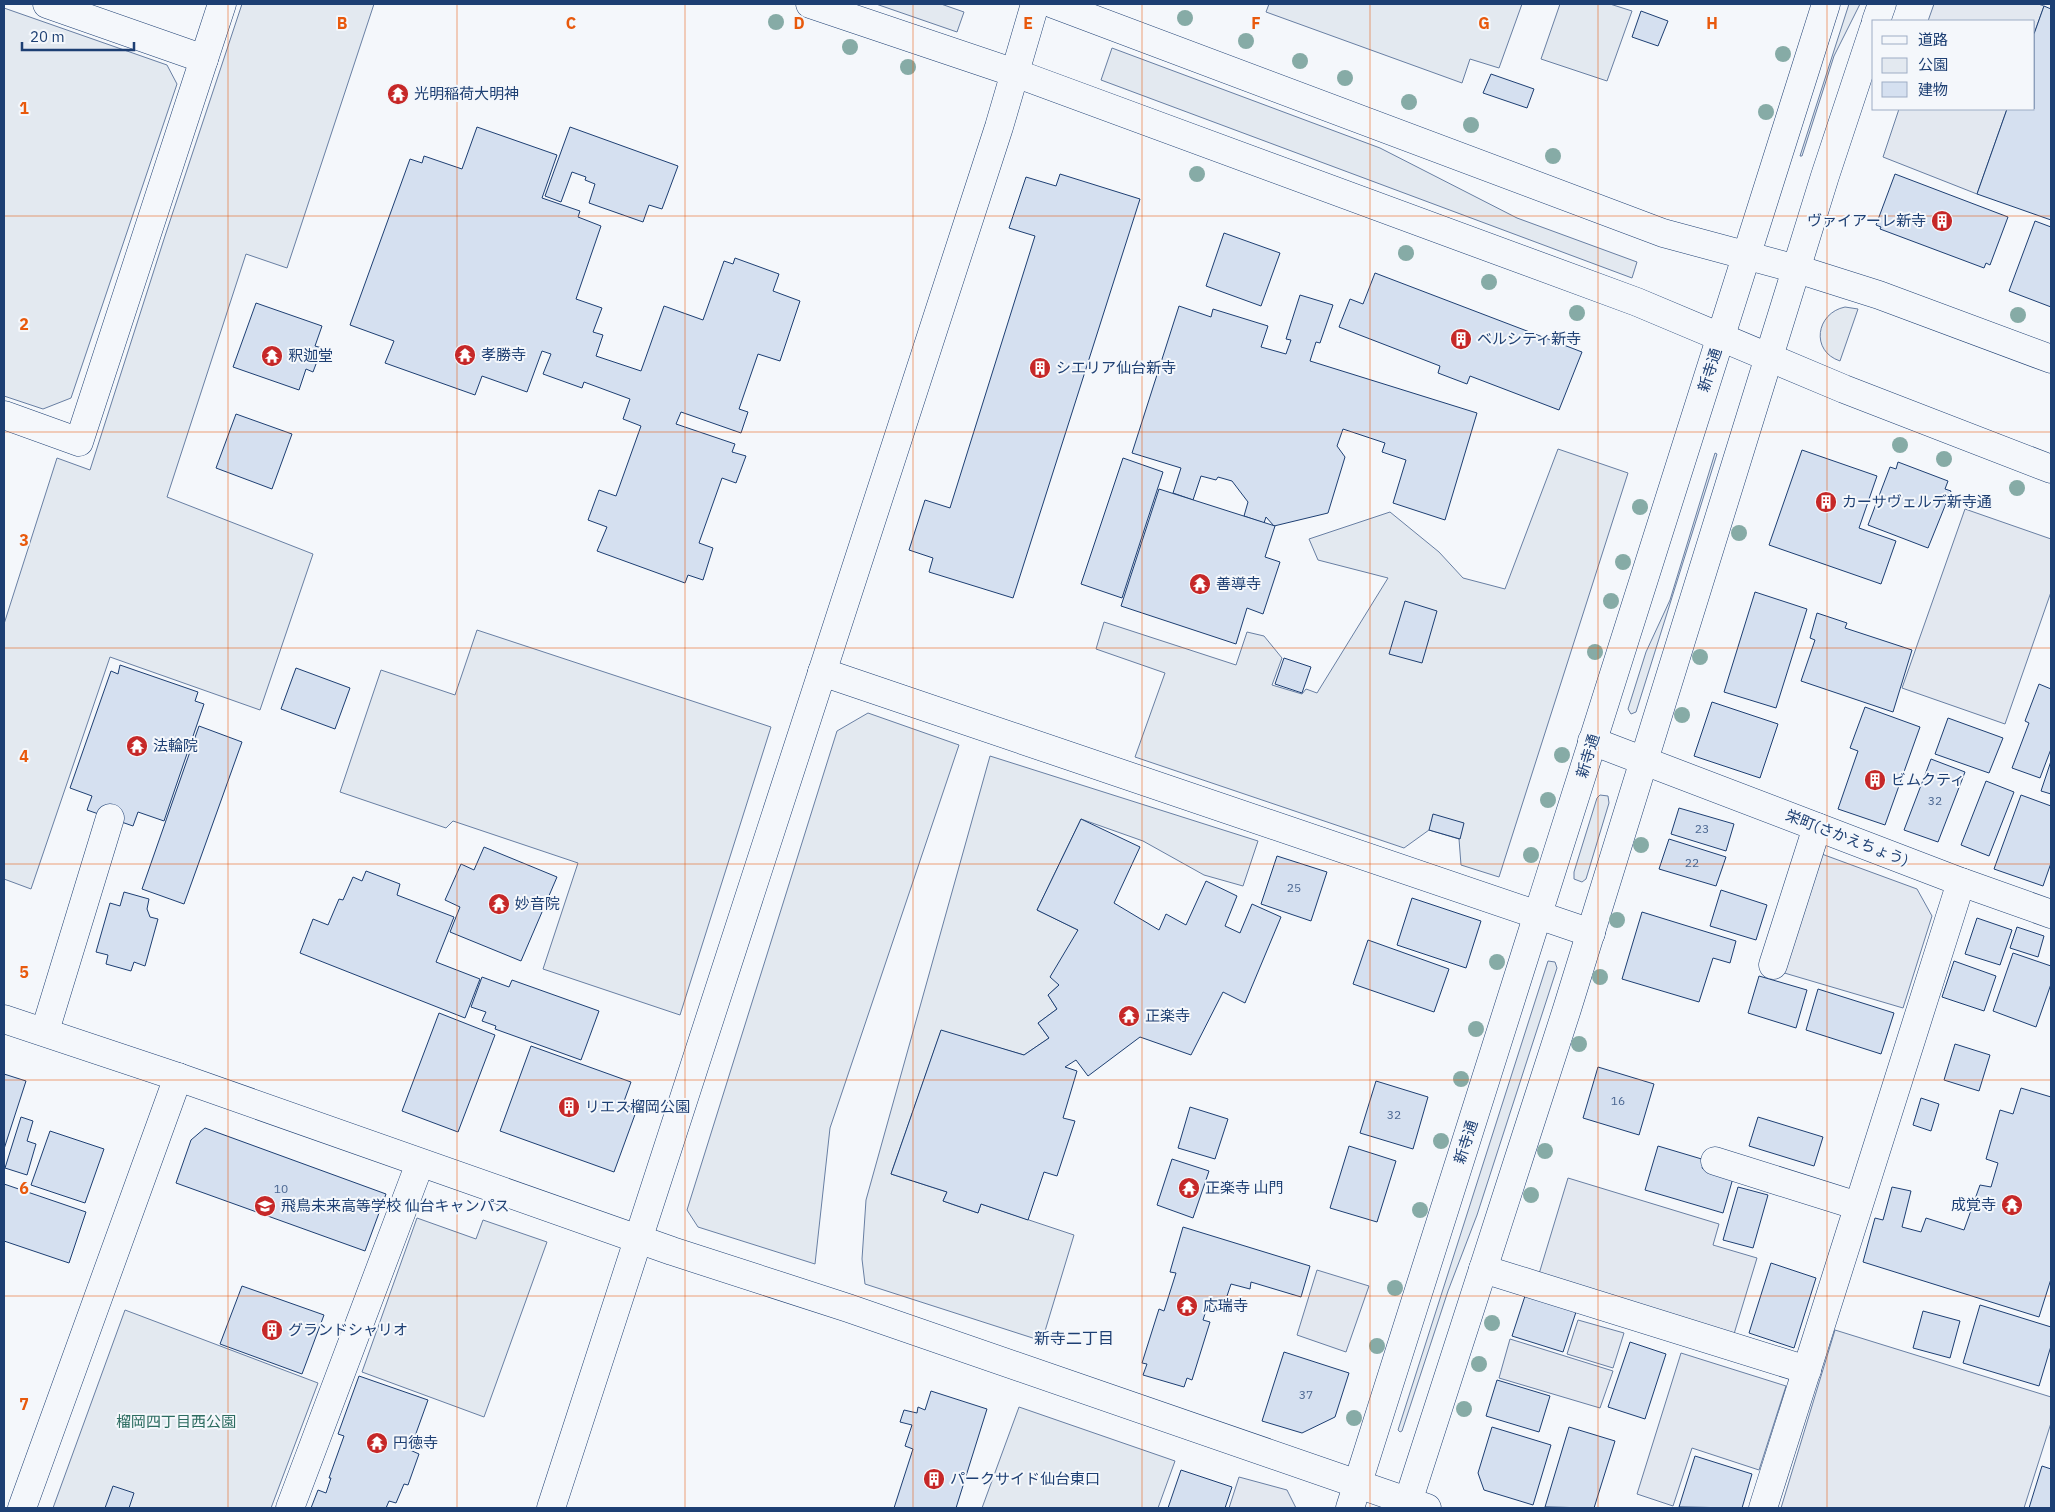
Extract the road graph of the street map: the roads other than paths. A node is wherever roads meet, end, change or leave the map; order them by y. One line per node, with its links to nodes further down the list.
1 (47, 4): 10 (street)
2 (222, 4): 10 (street)
3 (810, 4): 11 (street)
4 (1035, 4): 11 (street)
5 (1053, 4): 12 (street)
6 (1826, 4): 12 (street, 新寺通)
7 (1882, 4): 8 (street)
8 (1876, 20)
9 (1872, 34): 13 (street)
10 (204, 59): 17 (street)
11 (1014, 73): 14 (street); 19 (street)
12 (1747, 256): 13 (street); 14 (street, 新寺通)
13 (1797, 269): 15 (street); 16 (street)
14 (1720, 336): 15 (street); 20 (street, 新寺通)
15 (1770, 357): 18 (street); 21 (street)
16 (2051, 358)
17 (4, 415)
18 (2051, 469)
19 (822, 672): 26 (street); 35 (street)
20 (1592, 741): 21 (street, 栄町(さかえちょう)); 26 (street, 新寺通)
21 (1644, 760): 23 (street, 栄町(さかえちょう)); 27 (street)
22 (110, 818): 30 (street)
23 (1817, 827): 24 (street, 栄町(さかえちょう)); 28 (street)
24 (1961, 882): 25 (street, 栄町(さかえちょう)); 34 (street)
25 (2051, 914)
26 (1538, 917): 27 (street); 38 (street, 新寺通)
27 (1591, 933): 36 (street)
28 (1773, 965)
29 (4, 1019): 30 (street)
30 (45, 1031): 31 (street)
31 (178, 1077): 33 (street); 40 (street)
32 (1715, 1161): 34 (street)
33 (420, 1163): 35 (street); 41 (street)
34 (1858, 1206): 37 (street)
35 (639, 1239): 38 (street); 42 (street)
36 (1483, 1269): 37 (street); 39 (street)
37 (1806, 1370): 43 (street)
38 (1354, 1496): 39 (street)
39 (1414, 1506)
40 (22, 1508)
41 (290, 1508)
42 (551, 1508)
43 (1763, 1508)

